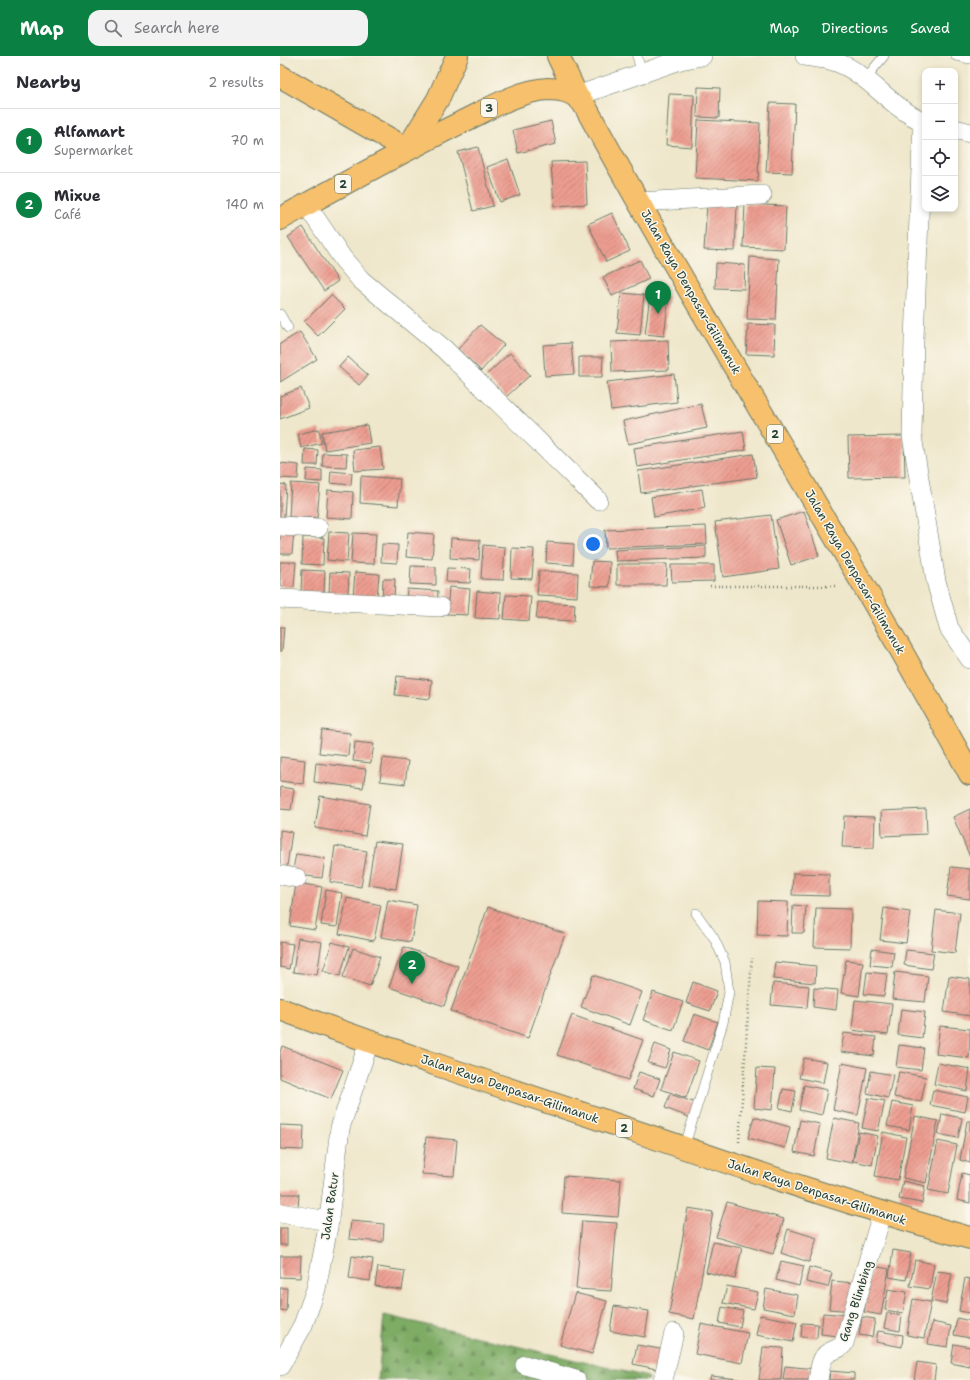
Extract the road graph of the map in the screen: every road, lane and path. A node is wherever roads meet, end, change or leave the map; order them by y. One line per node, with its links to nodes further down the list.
1 (457, 56): 19 (highway, 2)
2 (558, 56): 14 (highway, 2)
3 (637, 56): 11 (lane)
4 (702, 56): 8 (street)
5 (805, 56): 9 (street)
6 (884, 56): 13 (lane)
7 (956, 56): 10 (lane)
8 (680, 58): 11 (street)
9 (833, 58): 13 (street)
10 (970, 60)
11 (642, 75): 14 (street)
12 (280, 76): 19 (highway)
13 (865, 79): 15 (street)
14 (577, 96): 19 (highway, 3); 21 (highway, Jalan Raya Denpasar-Gilimanuk / 2)
15 (922, 120)
16 (958, 130): 17 (street)
17 (970, 133)
18 (923, 140): 33 (street)
19 (407, 149): 22 (highway, 2)
20 (762, 195): 21 (street)
21 (638, 202): 30 (highway, Jalan Raya Denpasar-Gilimanuk / 2)
22 (306, 204): 23 (highway, 2); 26 (street)
23 (280, 218)
24 (280, 314): 25 (lane)
25 (288, 328)
26 (598, 500)
27 (280, 526): 28 (street)
28 (318, 528)
29 (710, 586): 30 (path)
30 (864, 586): 34 (highway, Jalan Raya Denpasar-Gilimanuk / 2)
31 (280, 599): 32 (street)
32 (440, 607)
33 (970, 659)
34 (970, 774)
35 (696, 913): 39 (lane)
36 (752, 958): 40 (path)
37 (280, 1009): 38 (highway, Jalan Raya Denpasar-Gilimanuk / 2)
38 (369, 1042): 39 (highway, Jalan Raya Denpasar-Gilimanuk / 2); 43 (street, Jalan Batur)
39 (684, 1148): 40 (highway, Jalan Raya Denpasar-Gilimanuk / 2)
40 (737, 1166): 42 (highway, Jalan Raya Denpasar-Gilimanuk / 2)
41 (280, 1213): 43 (street)
42 (882, 1214): 44 (highway, Jalan Raya Denpasar-Gilimanuk / 2); 50 (street, Gang Blimbing)
43 (329, 1221): 46 (street, Jalan Batur)
44 (970, 1238)
45 (674, 1333): 49 (street)
46 (282, 1360)
47 (525, 1365): 48 (street)
48 (576, 1380)
49 (663, 1380)
50 (818, 1380)

